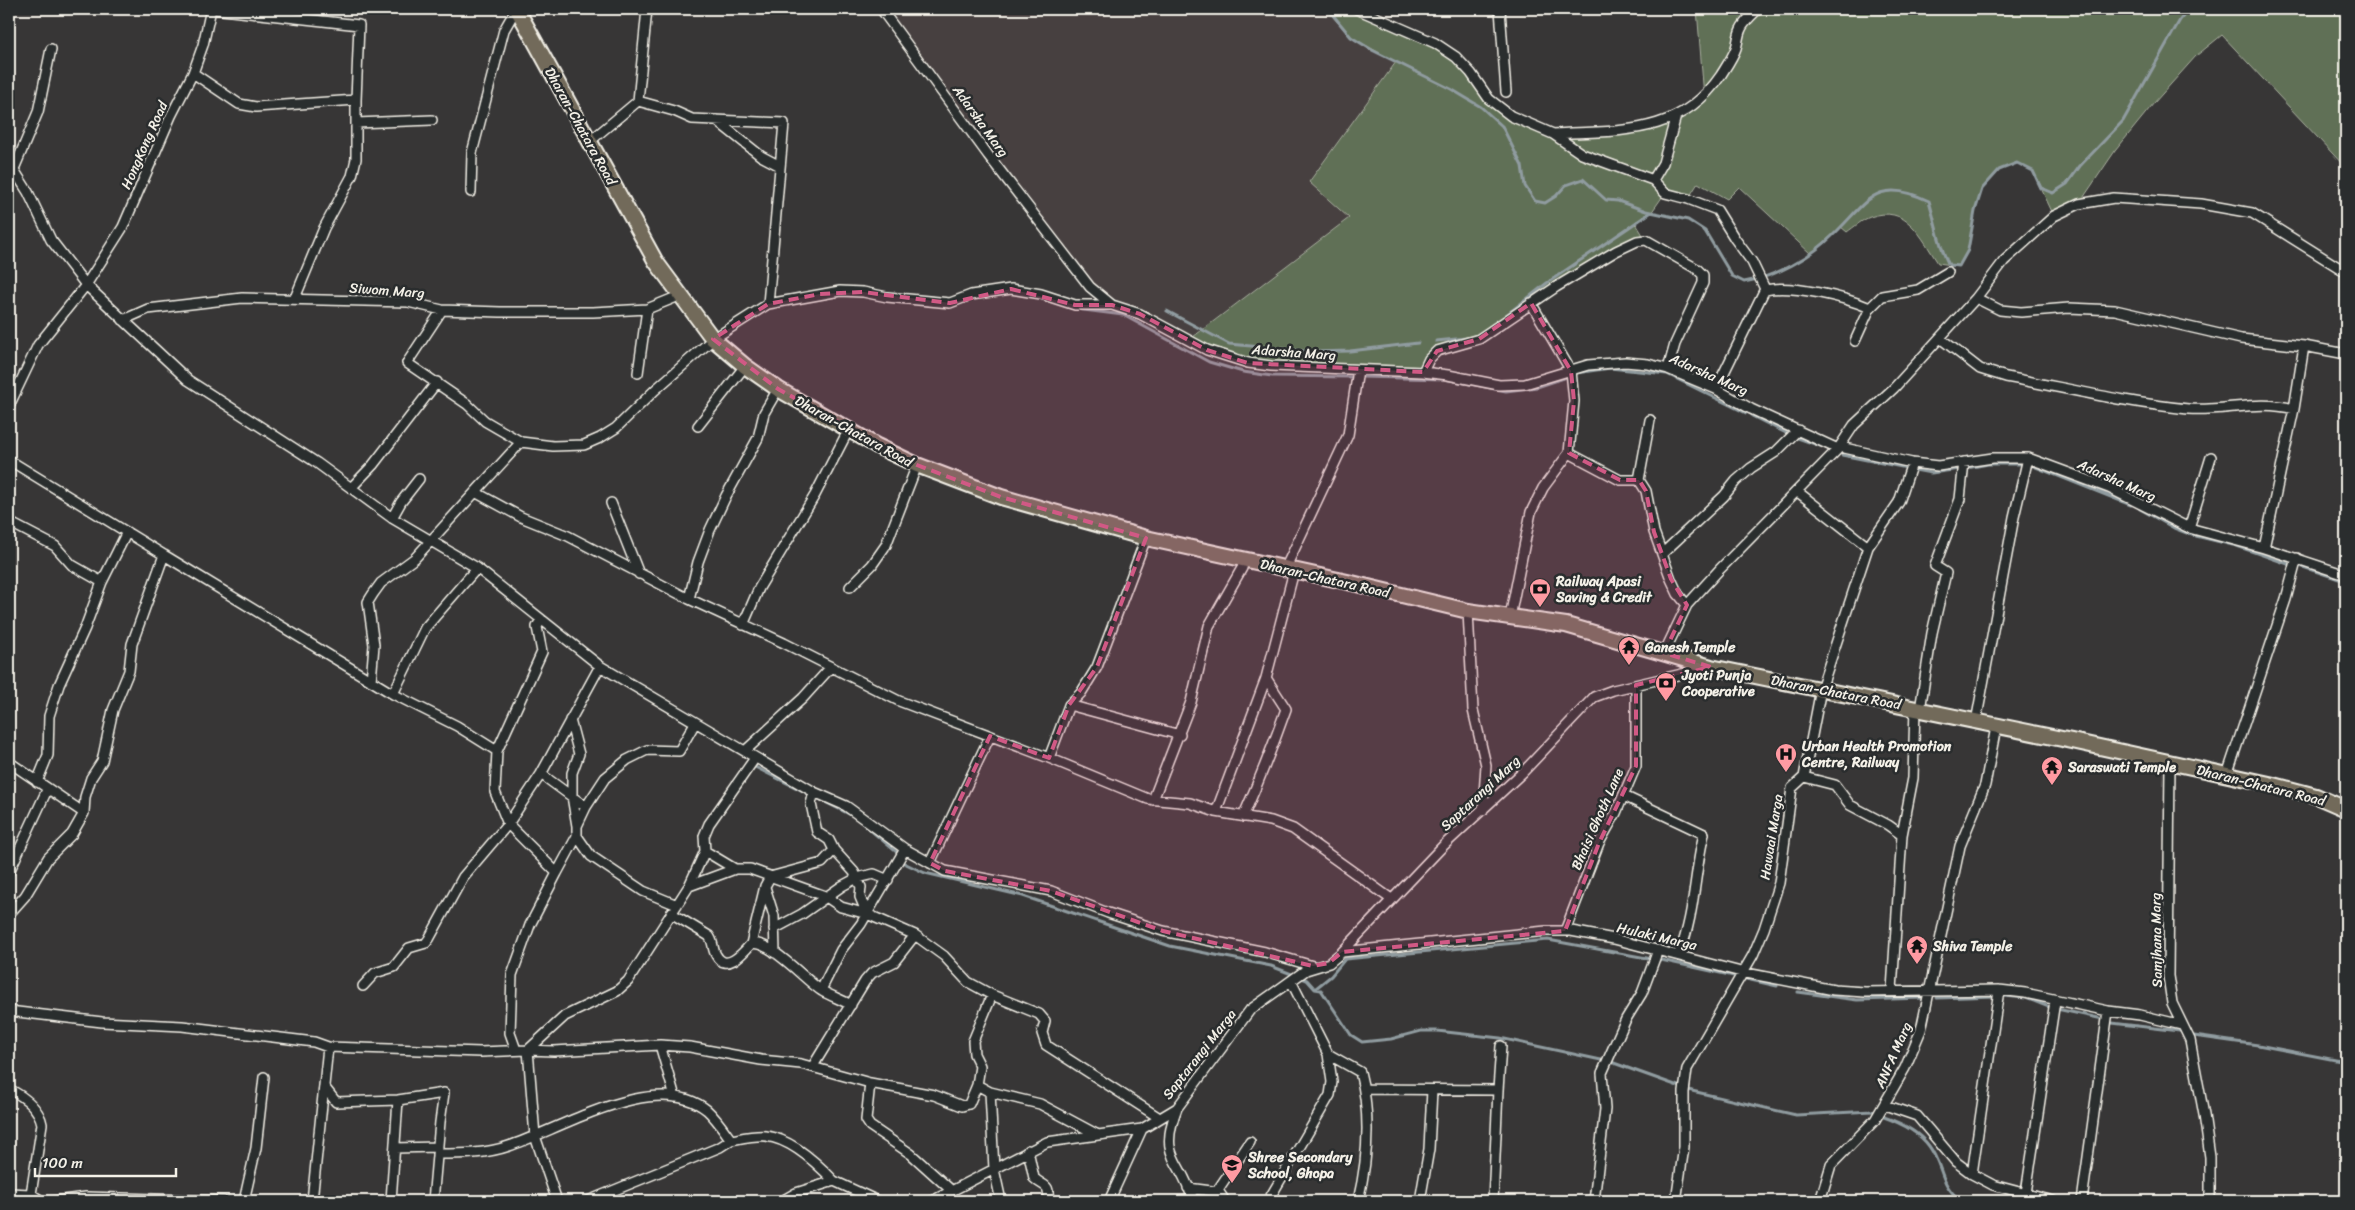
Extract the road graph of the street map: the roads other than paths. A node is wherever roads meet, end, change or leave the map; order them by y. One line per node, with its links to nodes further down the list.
1 (212, 9): 9 (street, HongKong Road); 11 (street)
2 (517, 9): 18 (main road, Dharan-Chatara Road); 22 (street)
3 (647, 9): 12 (street)
4 (882, 9): 32 (street, Adarsha Marg)
5 (1357, 9): 17 (street)
6 (1500, 9): 10 (street)
7 (1758, 9): 13 (street)
8 (51, 49): 19 (street)
9 (193, 72): 11 (street); 25 (street, HongKong Road)
10 (1506, 92)
11 (356, 100): 16 (street)
12 (638, 102): 15 (street); 18 (street)
13 (1676, 116): 17 (street); 21 (street)
14 (432, 120): 16 (street)
15 (716, 120): 20 (street); 20 (street)
16 (356, 123): 28 (street)
17 (1552, 134): 21 (street)
18 (589, 142): 27 (main road, Dharan-Chatara Road)
19 (12, 165): 25 (street)
20 (780, 166): 31 (street)
21 (1653, 180): 26 (street)
22 (472, 192)
23 (1948, 272): 33 (street)
24 (2346, 272): 29 (street)
25 (86, 285): 36 (street); 51 (street, HongKong Road)
26 (1764, 287): 33 (street); 50 (street)
27 (680, 296): 34 (street, Siwom Marg); 38 (main road, Dharan-Chatara Road)
28 (295, 298): 35 (street, Siwom Marg); 36 (street, Siwom Marg)
29 (1976, 298): 37 (street); 40 (street)
30 (1531, 303): 43 (street); 45 (street); 46 (street)
31 (768, 304): 32 (street); 38 (street)
32 (1112, 305): 44 (street, Adarsha Marg)
33 (1870, 308): 39 (street)
34 (648, 309): 35 (street, Siwom Marg); 47 (street)
35 (442, 310): 48 (street)
36 (123, 320): 69 (street)
37 (1940, 338): 53 (street); 59 (street)
38 (713, 339): 42 (main road, Dharan-Chatara Road); 58 (street)
39 (1855, 341)
40 (2304, 346): 41 (street); 53 (street)
41 (2346, 354)
42 (745, 366): 49 (main road, Dharan-Chatara Road); 55 (street)
43 (1668, 369): 45 (street, Adarsha Marg); 50 (street, Adarsha Marg)
44 (1358, 370): 46 (street, Adarsha Marg); 86 (street)
45 (1571, 370): 46 (street, Adarsha Marg); 60 (street)
46 (1423, 372)
47 (638, 373)
48 (437, 382): 58 (street); 69 (street)
49 (778, 389): 56 (main road, Dharan-Chatara Road); 91 (street)
50 (1716, 389): 57 (street, Adarsha Marg)
51 (11, 392): 52 (street, HongKong Road)
52 (9, 406)
53 (2294, 409): 80 (street)
54 (1650, 420): 68 (street)
55 (698, 426)
56 (849, 429): 66 (main road, Dharan-Chatara Road); 96 (street)
57 (1798, 430): 59 (street, Adarsha Marg); 81 (street)
58 (521, 442): 70 (street)
59 (1839, 448): 64 (street, Adarsha Marg); 71 (street)
60 (1569, 452): 68 (street); 94 (street)
61 (2211, 457): 75 (street)
62 (2028, 458): 65 (street, Adarsha Marg); 75 (street, Adarsha Marg); 109 (street)
63 (9, 460): 76 (street)
64 (1912, 462): 65 (street, Adarsha Marg); 79 (street, Hawaai Marga)
65 (1964, 462): 107 (street)
66 (917, 465): 77 (main road, Dharan-Chatara Road); 90 (street)
67 (419, 479): 73 (street)
68 (1639, 480): 81 (street)
69 (351, 488): 73 (street)
70 (475, 492): 78 (street); 87 (street)
71 (1798, 492): 79 (street); 92 (street)
72 (611, 503): 87 (street)
73 (392, 518): 78 (street)
74 (9, 522): 89 (street)
75 (2189, 528): 80 (street, Adarsha Marg)
76 (127, 532): 82 (street); 89 (street)
77 (1146, 538): 84 (main road, Dharan-Chatara Road); 106 (street)
78 (430, 541): 85 (street); 102 (street)
79 (1868, 547): 104 (street, Hawaai Marga)
80 (2264, 548): 83 (street, Adarsha Marg)
81 (1663, 553): 92 (street)
82 (164, 555): 102 (street); 133 (street)
83 (2297, 558): 88 (street, Adarsha Marg); 121 (street)
84 (1244, 560): 86 (main road, Dharan-Chatara Road); 112 (street)
85 (477, 568): 95 (street); 105 (street)
86 (1290, 570): 93 (main road, Dharan-Chatara Road); 101 (street)
87 (639, 574): 91 (street)
88 (2346, 575)
89 (102, 582): 123 (street)
90 (850, 587)
91 (689, 600): 96 (street)
92 (1687, 605): 97 (street)
93 (1468, 611): 94 (main road, Dharan-Chatara Road); 131 (street)
94 (1510, 617): 97 (main road, Dharan-Chatara Road)
95 (541, 619): 98 (street); 115 (street)
96 (743, 624): 99 (street)
97 (1664, 653): 100 (main road, Dharan-Chatara Road)
98 (600, 666): 108 (street); 110 (street)
99 (831, 667): 113 (street); 114 (street)
100 (1711, 667): 103 (street, Saptarangi Marg); 104 (main road, Dharan-Chatara Road)
101 (1266, 678): 132 (street); 134 (street)
102 (371, 681): 105 (street)
103 (1636, 685): 127 (street, Bhaisi Ghoth Lane); 131 (street, Saptarangi Marg)
104 (1821, 689): 107 (main road, Dharan-Chatara Road); 122 (street, Hawaai Marga)
105 (393, 694): 115 (street)
106 (1070, 705): 112 (street); 117 (street)
107 (1918, 709): 109 (main road, Dharan-Chatara Road); 137 (street)
108 (570, 720): 120 (street); 126 (street)
109 (1976, 722): 111 (main road, Dharan-Chatara Road)
110 (695, 723): 114 (street); 129 (street)
111 (1996, 727): 119 (main road, Dharan-Chatara Road); 172 (street, ANFA Marg)
112 (1180, 735): 128 (street)
113 (990, 736): 117 (street); 142 (street)
114 (745, 750): 116 (street)
115 (497, 751): 135 (street)
116 (755, 758): 125 (street); 141 (street)
117 (1049, 758): 128 (street)
118 (9, 762): 123 (street)
119 (2170, 763): 121 (main road, Dharan-Chatara Road); 178 (street, Samjhana Marg)
120 (541, 774): 126 (street); 135 (street)
121 (2228, 775): 130 (main road, Dharan-Chatara Road)
122 (1804, 777): 137 (street); 166 (street, Hawaai Marga)
123 (37, 782): 124 (street)
124 (47, 790): 133 (street); 144 (street)
125 (814, 792): 139 (street); 140 (street)
126 (572, 796): 129 (street); 136 (street)
127 (1624, 796): 158 (street, Bhaisi Ghoth Lane); 164 (street)
128 (1153, 800): 132 (street)
129 (586, 807): 136 (street)
130 (2346, 809)
131 (1483, 810): 152 (street, Saptarangi Marg)
132 (1216, 812): 134 (street)
133 (84, 813): 155 (street)
134 (1243, 817): 152 (street)
135 (508, 824): 145 (street); 168 (street)
136 (577, 826): 138 (street)
137 (1902, 835): 170 (street)
138 (577, 836): 145 (street); 153 (street)
139 (905, 849): 142 (street); 148 (street)
140 (834, 850): 146 (street); 147 (street)
141 (705, 851): 143 (street); 149 (street)
142 (930, 863): 165 (street)
143 (735, 870): 146 (street); 149 (street)
144 (9, 872)
145 (557, 874): 182 (street)
146 (770, 877): 150 (street); 151 (street)
147 (857, 878): 148 (street); 151 (street); 156 (street)
148 (888, 880): 156 (street)
149 (689, 886): 153 (street)
150 (765, 886): 157 (street); 160 (street)
151 (825, 896): 156 (street); 157 (street)
152 (1391, 899): 162 (street, Saptarangi Marg)
153 (677, 905): 154 (street)
154 (671, 913): 160 (street); 183 (street)
155 (9, 914)
156 (867, 914): 159 (street); 169 (street)
157 (774, 929): 163 (street)
158 (1566, 931): 161 (street, Hulaki Marga); 162 (street, Hulaki Marga)
159 (915, 935): 173 (street); 175 (street)
160 (751, 944): 163 (street)
161 (1658, 950): 164 (street, Hulaki Marga); 238 (street)
162 (1342, 952): 165 (street, Saptarangi Marg)
163 (775, 953): 169 (street)
164 (1679, 954): 166 (street, Hulaki Marga)
165 (1310, 968): 167 (street, Saptarangi Marg)
166 (1741, 972): 170 (street, Hulaki Marga); 239 (street, Hawaai Marga)
167 (1294, 979): 184 (street); 198 (street, Saptarangi Marga)
168 (362, 986)
169 (821, 990): 175 (street)
170 (1892, 990): 172 (street, Hulaki Marga)
171 (1999, 990): 172 (street, Hulaki Marga); 174 (street, Hulaki Marga); 209 (street)
172 (1930, 992): 197 (street, ANFA Marg)
173 (992, 995): 188 (street); 199 (street)
174 (2055, 1001): 177 (street, Hulaki Marga); 215 (street)
175 (851, 1005): 185 (street)
176 (9, 1011): 181 (street)
177 (2108, 1012): 178 (street, Hulaki Marga); 242 (street)
178 (2182, 1024): 243 (street, Samjhana Marg)
179 (660, 1045): 183 (street); 185 (street); 195 (street)
180 (1501, 1046): 193 (street)
181 (328, 1047): 182 (street); 189 (street)
182 (516, 1050): 183 (street)
183 (528, 1050): 202 (street)
184 (1328, 1054): 191 (street); 234 (street)
185 (813, 1066): 187 (street)
186 (264, 1077): 220 (street)
187 (870, 1082): 188 (street); 212 (street)
188 (977, 1085): 194 (street)
189 (325, 1088): 196 (street); 221 (street)
190 (9, 1089): 216 (street)
191 (1364, 1089): 192 (street); 235 (street)
192 (1432, 1090): 193 (street); 236 (street)
193 (1498, 1090): 237 (street)
194 (990, 1092): 201 (street); 208 (street)
195 (675, 1097): 202 (street); 203 (street)
196 (398, 1100): 205 (street); 206 (street)
197 (1885, 1104): 209 (street); 240 (street, ANFA Marg)
198 (1178, 1108): 199 (street, Saptarangi Marga); 211 (street)
199 (1158, 1117): 200 (street, Saptarangi Marga)
200 (1142, 1129): 201 (street); 231 (street, Saptarangi Marga)
201 (1098, 1135): 207 (street)
202 (535, 1136): 206 (street); 224 (street)
203 (731, 1140): 210 (street); 225 (street)
204 (1250, 1142): 213 (street)
205 (394, 1148): 206 (street); 222 (street)
206 (438, 1150): 223 (street)
207 (1028, 1150): 208 (street); 230 (street)
208 (994, 1169): 212 (street); 229 (street)
209 (1972, 1174): 215 (street)
210 (834, 1181): 226 (street); 227 (street)
211 (1188, 1188): 213 (street); 232 (street)
212 (952, 1191): 228 (street)
213 (1218, 1192): 233 (street)
214 (9, 1193): 216 (street)
215 (2026, 1193): 241 (street)
216 (31, 1194): 217 (street)
217 (42, 1201)
218 (56, 1201): 219 (street)
219 (224, 1201)
220 (244, 1201)
221 (312, 1201)
222 (391, 1201)
223 (433, 1201)
224 (556, 1201)
225 (588, 1201)
226 (782, 1201)
227 (878, 1201)
228 (932, 1201)
229 (1001, 1201)
230 (1048, 1201)
231 (1109, 1201)
232 (1193, 1201)
233 (1226, 1201)
234 (1268, 1201)
235 (1358, 1201)
236 (1420, 1201)
237 (1493, 1201)
238 (1594, 1201)
239 (1676, 1201)
240 (1820, 1201)
241 (2053, 1201)
242 (2082, 1201)
243 (2210, 1201)

